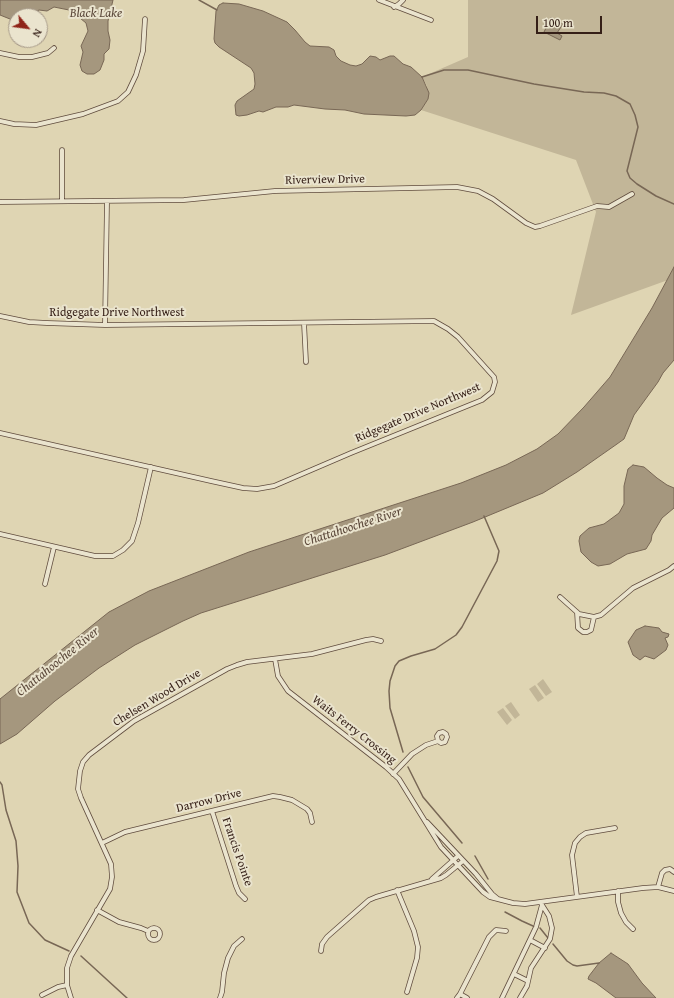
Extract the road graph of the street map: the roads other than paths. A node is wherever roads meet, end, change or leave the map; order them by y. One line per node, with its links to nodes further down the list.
1 (379, 0): 3 (street)
2 (403, 0): 3 (street)
3 (394, 7): 5 (street)
4 (145, 19): 8 (street)
5 (431, 20)
6 (54, 48): 7 (street)
7 (0, 52)
8 (0, 121)
9 (62, 150): 11 (street)
10 (632, 194): 12 (street, Riverview Drive)
11 (62, 201): 12 (street, Riverview Drive); 13 (street, Riverview Drive)
12 (107, 201): 16 (street)
13 (0, 202)
14 (0, 316): 16 (street, Ridgegate Drive Northwest)
15 (304, 323): 16 (street, Ridgegate Drive Northwest); 17 (street); 19 (street, Ridgegate Drive Northwest)
16 (105, 325)
17 (306, 362)
18 (0, 433): 19 (street, Ridgegate Drive Northwest)
19 (151, 467): 21 (street)
20 (0, 534): 21 (street)
21 (54, 547): 23 (street)
22 (674, 566): 26 (street)
23 (45, 584)
24 (560, 597): 25 (street)
25 (577, 612): 26 (street); 26 (street)
26 (594, 617)
27 (381, 641): 28 (street, Chelsen Wood Drive)
28 (275, 659): 30 (street, Waits Ferry Crossing); 35 (street, Chelsen Wood Drive)
29 (438, 741): 30 (street)
30 (393, 774): 32 (street, Waits Ferry Crossing)
31 (212, 811): 33 (street, Darrow Drive); 35 (street, Darrow Drive); 48 (street, Francis Pointe)
32 (424, 819): 36 (street, Waits Ferry Crossing); 37 (street, Waits Ferry Crossing)
33 (312, 822)
34 (615, 828): 47 (street)
35 (102, 843): 51 (street, Chelsen Wood Drive)
36 (458, 856): 37 (street); 38 (street, Waits Ferry Crossing)
37 (453, 860): 39 (street, Waits Ferry Crossing); 41 (street)
38 (463, 861): 39 (street); 49 (street, Waits Ferry Crossing)
39 (458, 865): 41 (street); 49 (street, Waits Ferry Crossing)
40 (674, 872): 43 (street)
41 (429, 881): 44 (street)
42 (674, 885): 45 (street, Waits Ferry Crossing)
43 (658, 888): 45 (street, Waits Ferry Crossing); 46 (street, Waits Ferry Crossing)
44 (397, 890): 58 (street); 62 (street)
45 (674, 890)
46 (618, 891): 47 (street, Waits Ferry Crossing); 52 (street)
47 (577, 897): 50 (street, Waits Ferry Crossing)
48 (244, 899)
49 (498, 899): 50 (street, Waits Ferry Crossing)
50 (541, 904): 56 (street); 57 (street)
51 (97, 910): 53 (street); 61 (street, Chelsen Wood Drive)
52 (633, 929)
53 (148, 931)
54 (506, 931): 64 (street)
55 (242, 939): 66 (street)
56 (530, 940): 57 (street); 59 (street)
57 (545, 948): 60 (street)
58 (321, 951)
59 (514, 974): 60 (street); 68 (street)
60 (528, 981): 69 (street)
61 (67, 986): 63 (street); 65 (street, Chelsen Wood Drive)
62 (407, 992)
63 (42, 996)
64 (459, 996): 67 (street)
65 (71, 998)
66 (220, 998)
67 (467, 998)
68 (502, 998)
69 (520, 998)

